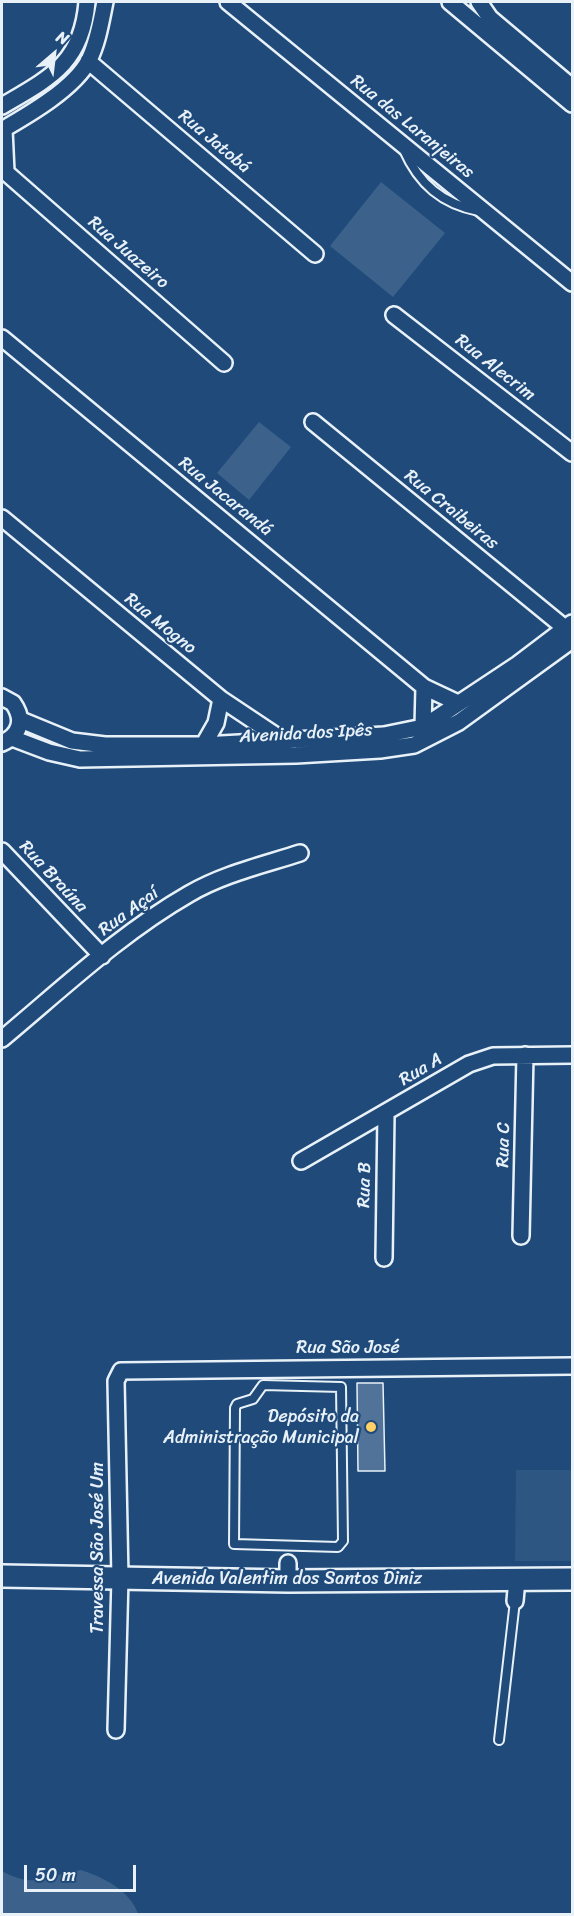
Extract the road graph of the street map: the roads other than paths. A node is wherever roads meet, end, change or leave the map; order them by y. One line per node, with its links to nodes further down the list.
1 (87, 2): 9 (street)
2 (105, 2): 6 (street)
3 (228, 2): 13 (street, Rua das Laranjeiras)
4 (450, 2): 8 (street)
5 (479, 2): 7 (street)
6 (88, 61): 10 (street); 12 (street, Rua Jatobá)
7 (573, 87)
8 (573, 104)
9 (2, 106)
10 (3, 130): 11 (street, Rua Juazeiro)
11 (4, 170): 16 (street, Rua Juazeiro)
12 (315, 254)
13 (573, 283)
14 (394, 315): 18 (street, Rua Alecrim)
15 (2, 338): 21 (street, Rua Jacarandá)
16 (224, 363)
17 (313, 422): 20 (street, Rua Craibeiras)
18 (573, 453)
19 (2, 518): 23 (street, Rua Mogno)
20 (570, 630): 24 (street, Avenida dos Ipês); 30 (street, Avenida dos Ipês)
21 (424, 687): 24 (street, Rua Jacarandá); 26 (street)
22 (2, 697): 25 (street, Avenida dos Ipês)
23 (221, 699): 27 (street, Rua Mogno); 29 (street)
24 (458, 703): 26 (street, Avenida dos Ipês)
25 (21, 720): 28 (street, Avenida dos Ipês); 29 (street, Avenida dos Ipês)
26 (423, 727): 27 (street, Avenida dos Ipês)
27 (284, 741): 29 (street, Avenida dos Ipês); 30 (street, Rua Mogno)
28 (4, 743): 29 (street, Avenida dos Ipês)
29 (200, 751): 30 (street, Avenida dos Ipês)
30 (296, 755)
31 (2, 851): 33 (street, Rua Braúna)
32 (300, 853): 33 (street, Rua Açaí)
33 (102, 956): 34 (street, Rua Açaí)
34 (2, 1039)
35 (525, 1055): 36 (street, Rua A); 37 (street, Rua A); 39 (street, Rua C)
36 (573, 1055)
37 (386, 1113): 38 (street, Rua A); 40 (street, Rua B)
38 (301, 1161)
39 (521, 1236)
40 (384, 1258)
41 (573, 1366): 42 (street, Rua São José)
42 (124, 1370): 45 (street, Travessa São José Um)
43 (288, 1564): 43 (lane); 45 (street, Avenida Valentim dos Santos Diniz); 46 (street, Avenida Valentim dos Santos Diniz)
44 (2, 1576): 45 (street, Avenida Valentim dos Santos Diniz)
45 (120, 1578): 49 (street, Travessa São José Um)
46 (517, 1579): 47 (street, Avenida Valentim dos Santos Diniz); 48 (street)
47 (573, 1579)
48 (515, 1601): 50 (lane)
49 (116, 1730)
50 (499, 1740)

